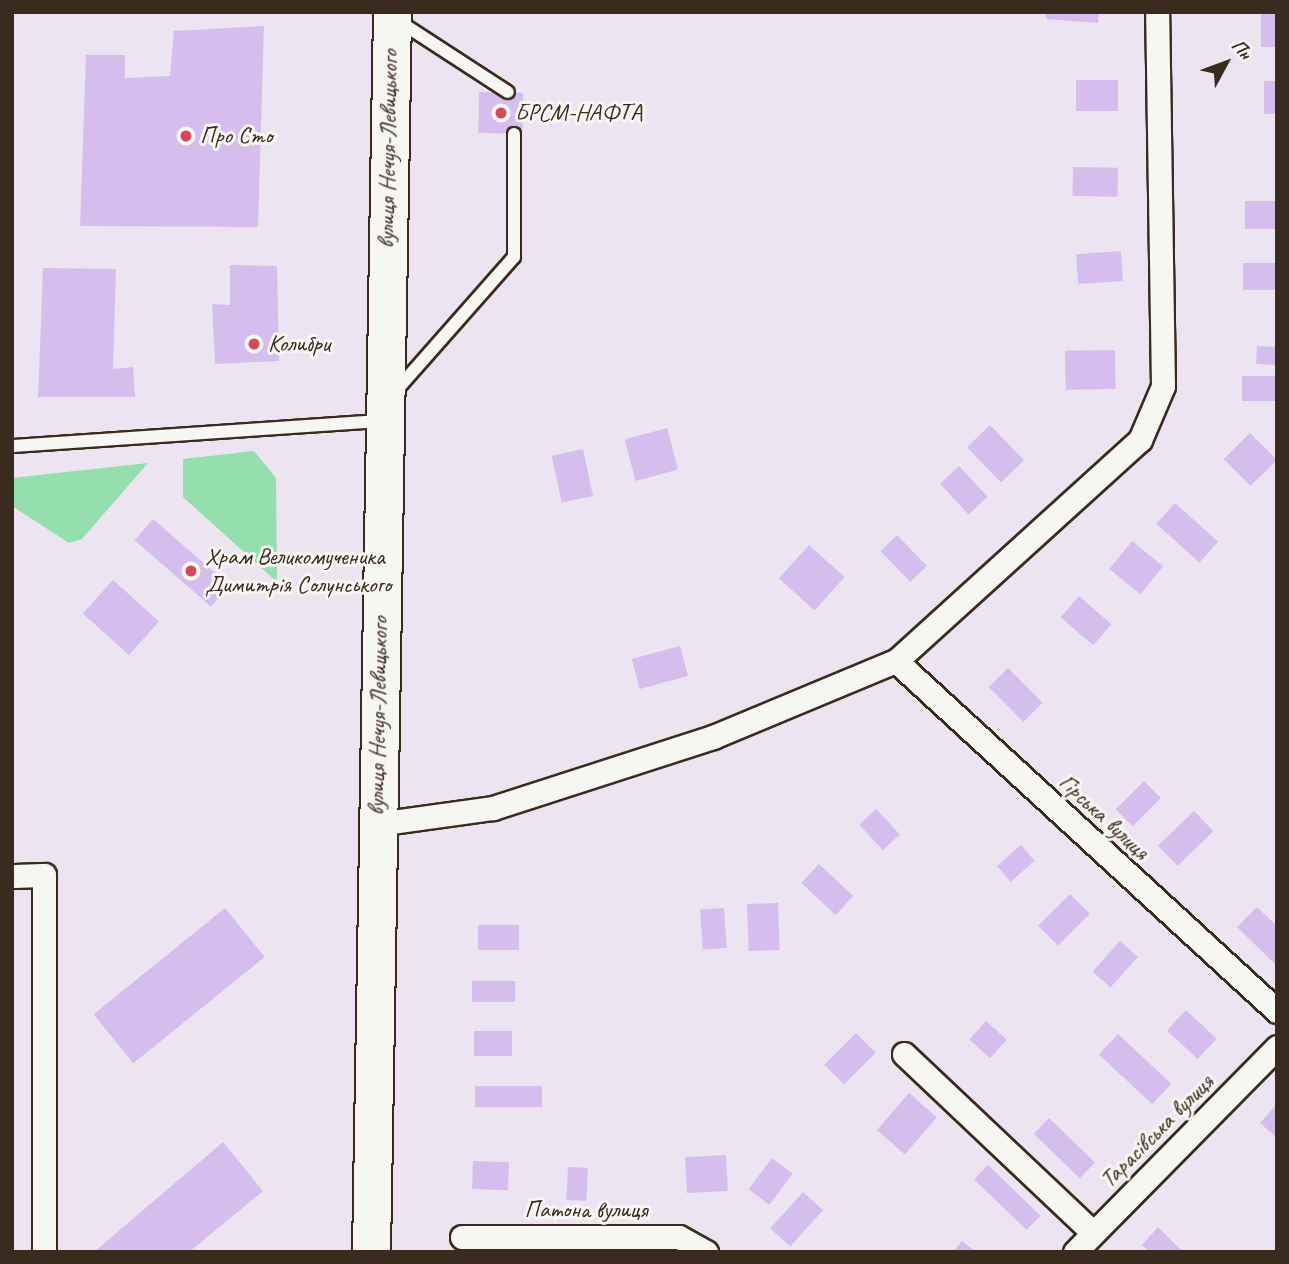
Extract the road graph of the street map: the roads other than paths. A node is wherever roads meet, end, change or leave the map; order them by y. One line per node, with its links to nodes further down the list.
1 (1157, 12): 7 (street)
2 (390, 13): 3 (lane); 5 (main road, вулиця Нечуя-Левицького)
3 (508, 92)
4 (514, 134): 5 (lane)
5 (382, 414): 6 (lane); 8 (main road, вулиця Нечуя-Левицького)
6 (12, 446)
7 (896, 661): 8 (street); 10 (street, Гірська вулиця)
8 (377, 824): 16 (main road, вулиця Нечуя-Левицького)
9 (12, 876): 15 (street)
10 (1277, 1011)
11 (1277, 1047): 13 (street, Тарасівська вулиця)
12 (904, 1054): 13 (street)
13 (1093, 1233): 18 (street, Тарасівська вулиця)
14 (462, 1237): 17 (street, Патона вулиця)
15 (44, 1252)
16 (371, 1252)
17 (706, 1252)
18 (1074, 1252)

